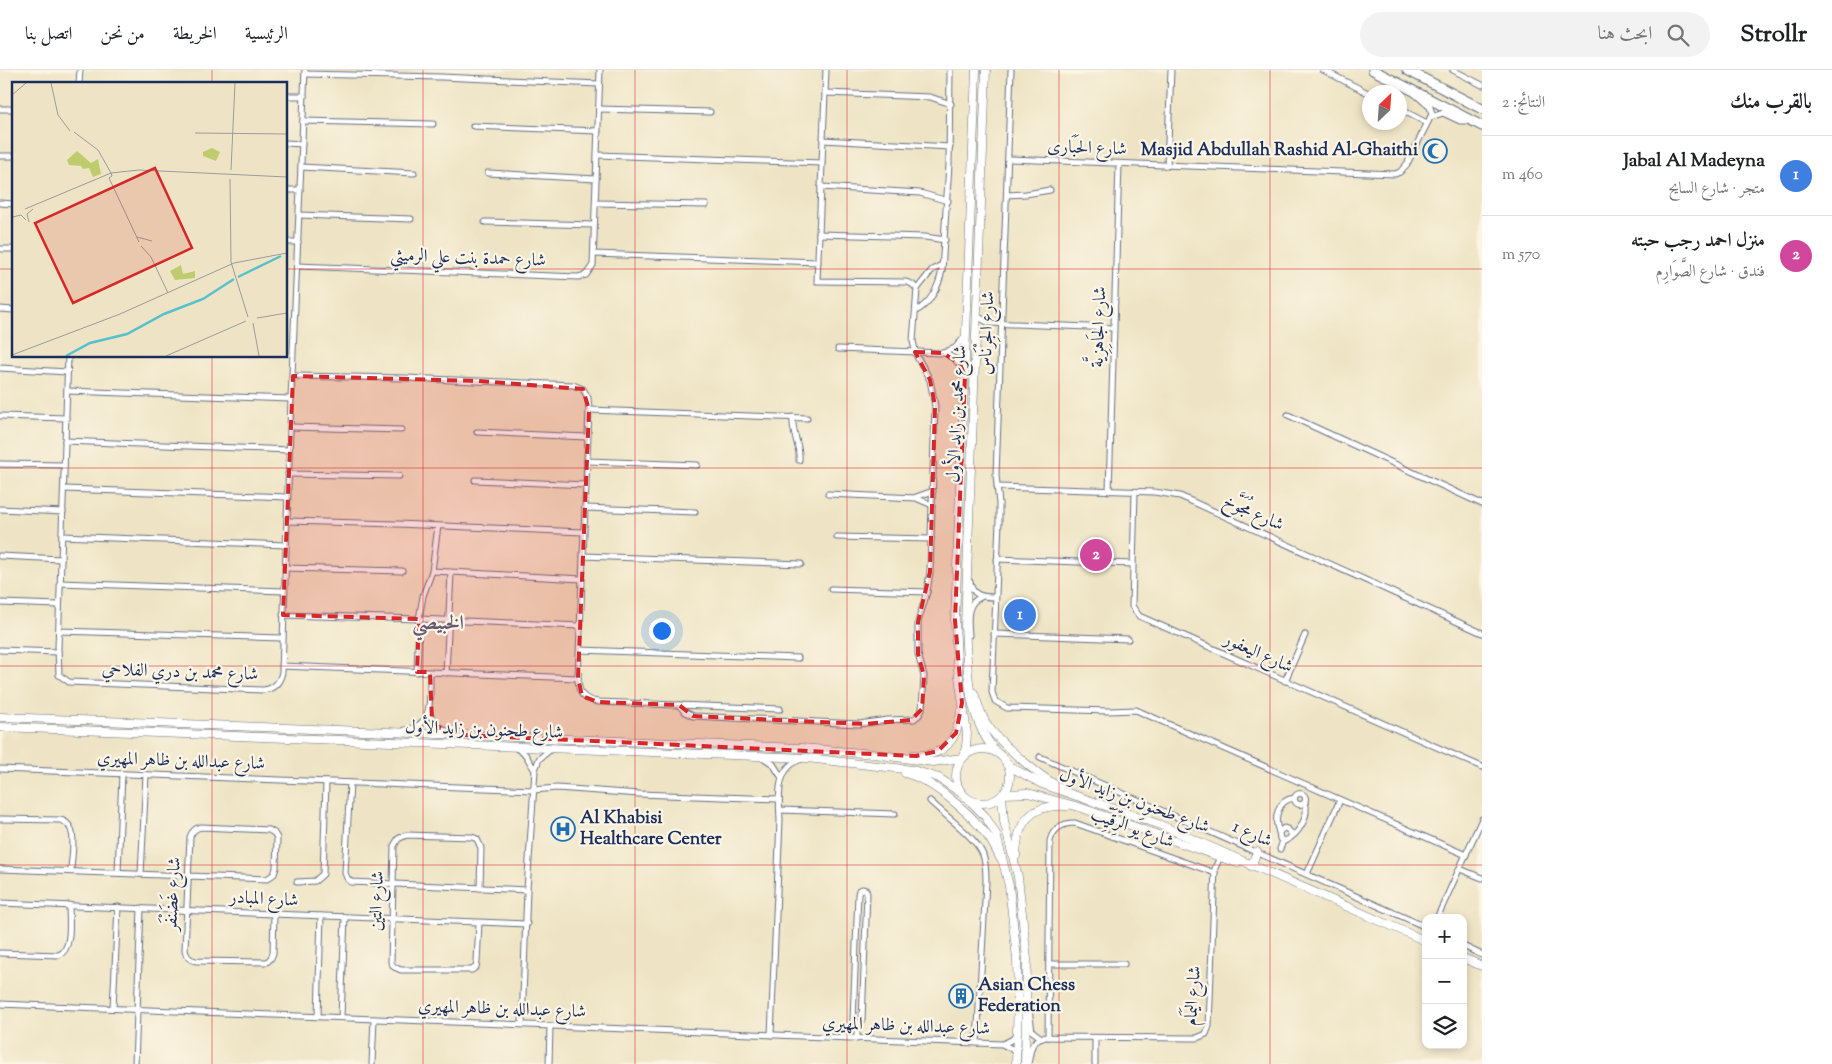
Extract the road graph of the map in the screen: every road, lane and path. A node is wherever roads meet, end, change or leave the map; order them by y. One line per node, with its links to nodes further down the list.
1 (600, 70): 13 (street, شارع حمدة بنت علي الرميثي)
2 (826, 70): 17 (street)
3 (950, 70): 20 (street)
4 (976, 70): 73 (main road, شارع محمد بن زايد الأول)
5 (986, 70): 68 (main road, شارع محمد بن زايد الأول)
6 (1011, 70): 38 (street, شارع الجِرْنَاس)
7 (1171, 70): 41 (street)
8 (1323, 70): 15 (street)
9 (1373, 70): 16 (main road)
10 (1407, 70): 22 (main road)
11 (1453, 70): 14 (street)
12 (305, 72): 13 (street); 19 (street, شارع محمد بن دري الفلاحي)
13 (599, 84): 21 (street, شارع حمدة بنت علي الرميثي)
14 (1482, 85)
15 (1362, 90)
16 (1412, 90): 25 (street); 26 (main road)
17 (825, 93): 20 (street); 33 (street)
18 (288, 96): 19 (street)
19 (304, 96): 27 (street, شارع محمد بن دري الفلاحي)
20 (951, 104): 36 (street)
21 (599, 109): 23 (street); 32 (street, شارع حمدة بنت علي الرميثي)
22 (1482, 109)
23 (710, 112)
24 (1407, 113): 28 (street)
25 (1431, 117): 26 (street); 28 (street, شارع الحَبَارى)
26 (1471, 120): 31 (main road)
27 (303, 121): 29 (street); 35 (street, شارع محمد بن دري الفلاحي)
28 (1427, 123): 41 (street, شارع الحَبَارى)
29 (433, 124)
30 (473, 126): 32 (street)
31 (1482, 126)
32 (598, 131): 37 (street, شارع حمدة بنت علي الرميثي)
33 (823, 140): 36 (street); 39 (street)
34 (288, 143): 35 (street)
35 (302, 144): 42 (street, شارع محمد بن دري الفلاحي)
36 (950, 147): 51 (street)
37 (598, 155): 39 (street); 45 (street, شارع حمدة بنت علي الرميثي)
38 (1008, 159): 40 (street, شارع الحَبَارى); 50 (street, شارع الجِرْنَاس)
39 (822, 163): 46 (street)
40 (1119, 164): 41 (street, شارع الحَبَارى); 71 (street, شارع الجَاهِزِيَّة)
41 (1167, 166)
42 (301, 168): 43 (street); 48 (street, شارع محمد بن دري الفلاحي)
43 (414, 173)
44 (488, 173): 45 (street)
45 (596, 179): 52 (street, شارع حمدة بنت علي الرميثي)
46 (821, 187): 51 (street); 58 (street)
47 (288, 190): 48 (street)
48 (300, 190): 54 (street, شارع محمد بن دري الفلاحي)
49 (1050, 190): 50 (street)
50 (1007, 195): 70 (street, شارع الجِرْنَاس)
51 (948, 201): 59 (street)
52 (596, 203): 53 (street); 57 (street, شارع حمدة بنت علي الرميثي)
53 (706, 205)
54 (299, 215): 55 (street); 61 (street, شارع محمد بن دري الفلاحي)
55 (411, 219)
56 (486, 222): 57 (street)
57 (594, 225): 62 (street, شارع حمدة بنت علي الرميثي)
58 (819, 234): 59 (street); 63 (street)
59 (945, 240): 64 (street)
60 (288, 242): 61 (street)
61 (298, 242): 65 (street, شارع محمد بن دري الفلاحي)
62 (594, 254): 63 (street); 65 (street, شارع حمدة بنت علي الرميثي)
63 (818, 262): 66 (street)
64 (942, 265): 66 (street); 67 (street)
65 (297, 266): 80 (street, شارع محمد بن دري الفلاحي)
66 (916, 289): 67 (street)
67 (916, 311): 75 (street)
68 (977, 316): 69 (street); 72 (main road, شارع محمد بن زايد الأول)
69 (989, 323): 70 (street); 72 (street)
70 (1002, 324): 71 (street); 105 (street, شارع الجِرْنَاس)
71 (1113, 328): 108 (street, شارع الجَاهِزِيَّة)
72 (976, 329): 125 (main road, شارع محمد بن زايد الأول)
73 (967, 333): 76 (street); 81 (main road, شارع محمد بن زايد الأول)
74 (838, 349): 75 (street)
75 (915, 352): 76 (street); 107 (street)
76 (943, 353): 81 (street)
77 (68, 358): 79 (street, شارع محمد بن دري الفلاحي)
78 (0, 368): 79 (street)
79 (67, 372): 82 (street, شارع محمد بن دري الفلاحي)
80 (293, 376): 83 (street, شارع محمد بن دري الفلاحي); 84 (street)
81 (965, 376): 168 (main road, شارع محمد بن زايد الأول)
82 (67, 391): 83 (street); 88 (street, شارع محمد بن دري الفلاحي)
83 (291, 399): 90 (street, شارع محمد بن دري الفلاحي)
84 (589, 410): 87 (street); 93 (street)
85 (1288, 415): 113 (street)
86 (0, 416): 88 (street)
87 (793, 417): 89 (street); 96 (street)
88 (66, 418): 94 (street, شارع محمد بن دري الفلاحي)
89 (807, 418)
90 (290, 427): 91 (street); 95 (street, شارع محمد بن دري الفلاحي)
91 (401, 430)
92 (477, 432): 93 (street)
93 (587, 438): 97 (street)
94 (65, 441): 95 (street); 99 (street, شارع محمد بن دري الفلاحي)
95 (289, 450): 101 (street, شارع محمد بن دري الفلاحي)
96 (798, 460)
97 (587, 461): 100 (street); 104 (street)
98 (0, 464): 99 (street)
99 (64, 465): 106 (street, شارع محمد بن دري الفلاحي)
100 (697, 465)
101 (288, 474): 102 (street); 111 (street, شارع محمد بن دري الفلاحي)
102 (399, 476)
103 (475, 480): 104 (street)
104 (585, 485): 115 (street)
105 (997, 487): 108 (street, شارع مُجَوَّخ); 130 (street, شارع الجِرْنَاس)
106 (64, 489): 111 (street); 117 (street, شارع محمد بن دري الفلاحي)
107 (932, 491): 112 (street); 114 (street)
108 (1109, 491): 109 (street, شارع مُجَوَّخ)
109 (1136, 492): 132 (street, شارع اليعفور); 151 (street, شارع مُجَوَّخ)
110 (828, 494): 112 (street)
111 (287, 497): 119 (street, شارع محمد بن دري الفلاحي)
112 (916, 498): 114 (street)
113 (1482, 504)
114 (932, 505): 124 (street)
115 (585, 508): 118 (street); 121 (street)
116 (0, 509): 117 (street)
117 (63, 512): 122 (street, شارع محمد بن دري الفلاحي)
118 (695, 512)
119 (287, 522): 120 (street); 126 (street, شارع محمد بن دري الفلاحي)
120 (438, 526): 121 (street); 135 (street)
121 (583, 532): 128 (street)
122 (62, 536): 126 (street); 129 (street, شارع محمد بن دري الفلاحي)
123 (837, 537): 124 (street)
124 (931, 539): 141 (street)
125 (968, 540): 142 (street); 159 (main road, شارع محمد بن زايد الأول)
126 (286, 545): 133 (street, شارع محمد بن دري الفلاحي)
127 (0, 556): 129 (street)
128 (583, 556): 131 (street); 137 (street)
129 (61, 559): 138 (street, شارع محمد بن دري الفلاحي)
130 (997, 559): 132 (street); 143 (street, شارع الجِرْنَاس)
131 (801, 564)
132 (1133, 564): 167 (street, شارع اليعفور)
133 (284, 568): 134 (street); 140 (street, شارع محمد بن دري الفلاحي)
134 (402, 571)
135 (432, 571): 136 (street); 147 (street)
136 (451, 573): 137 (street); 148 (street)
137 (582, 579): 149 (street)
138 (60, 584): 140 (street); 145 (street, شارع محمد بن دري الفلاحي)
139 (831, 589): 141 (street)
140 (284, 591): 146 (street, شارع محمد بن دري الفلاحي)
141 (927, 592): 169 (street)
142 (982, 597): 143 (street); 159 (street)
143 (995, 597): 152 (street, شارع الجِرْنَاس)
144 (0, 603): 145 (street)
145 (60, 605): 150 (street, شارع محمد بن دري الفلاحي)
146 (283, 615): 147 (street); 154 (street, شارع محمد بن دري الفلاحي)
147 (419, 619): 148 (street); 162 (street)
148 (449, 620): 149 (street); 164 (street)
149 (580, 626): 157 (street)
150 (59, 630): 154 (street); 158 (street, شارع محمد بن دري الفلاحي)
151 (1482, 633)
152 (994, 634): 155 (street); 200 (street, شارع الجِرْنَاس)
153 (1306, 634): 167 (street)
154 (282, 638): 161 (street, شارع محمد بن دري الفلاحي)
155 (1128, 639)
156 (0, 650): 158 (street)
157 (580, 650): 160 (street); 166 (street)
158 (58, 652): 161 (street, شارع محمد بن دري الفلاحي)
159 (967, 653): 165 (main road, شارع محمد بن زايد الأول)
160 (798, 658)
161 (282, 666): 162 (street)
162 (417, 672): 163 (street)
163 (430, 672): 164 (street); 171 (street)
164 (446, 673): 166 (street)
165 (969, 677): 178 (main road, شارع محمد بن زايد الأول); 203 (main road)
166 (578, 678): 169 (street)
167 (1286, 681): 186 (street, شارع اليعفور)
168 (962, 703): 179 (main road); 183 (main road, شارع محمد بن زايد الأول)
169 (679, 705): 170 (street)
170 (780, 709)
171 (429, 711): 174 (street); 175 (street)
172 (0, 717): 174 (main road, شارع طحنون بن زايد الأول)
173 (0, 726): 176 (main road, شارع طحنون بن زايد الأول)
174 (392, 733): 175 (main road, شارع طحنون بن زايد الأول)
175 (463, 735): 179 (main road, شارع طحنون بن زايد الأول)
176 (515, 747): 177 (main road, شارع طحنون بن زايد الأول); 188 (street)
177 (553, 749): 180 (main road, شارع طحنون بن زايد الأول); 188 (street)
178 (997, 753): 183 (main road); 185 (main road)
179 (874, 754): 183 (main road, شارع طحنون بن زايد الأول)
180 (759, 756): 182 (main road, شارع طحنون بن زايد الأول); 191 (street)
181 (1040, 757): 212 (street, شارع 1)
182 (807, 758): 184 (main road, شارع طحنون بن زايد الأول); 191 (street)
183 (963, 758): 195 (main road)
184 (874, 765): 195 (main road, شارع طحنون بن زايد الأول); 220 (main road)
185 (1007, 765): 196 (main road); 203 (main road, شارع طحنون بن زايد الأول)
186 (1482, 767)
187 (0, 769): 189 (street, شارع عبدالله بن ظاهر المهيري)
188 (535, 770): 194 (street)
189 (122, 774): 190 (street, شارع عبدالله بن ظاهر المهيري); 222 (street)
190 (146, 774): 192 (street, شارع عبدالله بن ظاهر المهيري); 224 (street)
191 (782, 778): 198 (street)
192 (326, 782): 193 (street, شارع عبدالله بن ظاهر المهيري); 228 (street)
193 (350, 783): 194 (street, شارع عبدالله بن ظاهر المهيري); 229 (street)
194 (533, 790): 198 (street, شارع عبدالله بن ظاهر المهيري); 231 (street)
195 (961, 792): 199 (main road)
196 (1003, 794): 199 (main road); 204 (main road, شارع طحنون بن زايد الأول); 216 (main road)
197 (1294, 798): 202 (street); 202 (street); 209 (street)
198 (779, 799): 205 (street)
199 (969, 800): 220 (main road)
200 (1340, 800): 213 (street); 225 (street)
201 (930, 801): 268 (street)
202 (1304, 802): 210 (street)
203 (1106, 806): 217 (main road, شارع طحنون بن زايد الأول)
204 (1079, 807): 214 (main road, شارع طحنون بن زايد الأول); 216 (main road)
205 (780, 810): 206 (street); 264 (street)
206 (895, 814)
207 (0, 819): 221 (street)
208 (1482, 819): 213 (street)
209 (1279, 832): 210 (street); 211 (street)
210 (1291, 836): 211 (street)
211 (1283, 841): 215 (street)
212 (1258, 852): 215 (street, شارع 1); 217 (main road)
213 (1466, 855): 218 (street)
214 (1220, 857): 217 (main road, شارع طحنون بن زايد الأول); 223 (street, شارع اليَمَام)
215 (1274, 859): 225 (street, شارع 1)
216 (1016, 865): 253 (main road)
217 (1252, 866): 245 (main road, شارع طحنون بن زايد الأول)
218 (1460, 868): 227 (street); 238 (street)
219 (0, 869): 221 (street)
220 (1006, 870): 263 (main road)
221 (71, 871): 222 (street)
222 (118, 873): 224 (street)
223 (1214, 873): 250 (street, شارع يَو الرِّقَيِّب); 266 (street, شارع اليَمَام)
224 (141, 874): 226 (street)
225 (1307, 874): 244 (street, شارع 1)
226 (188, 876): 226 (street, شارع غَضَنْفَر); 236 (street, شارع غَضَنْفَر)
227 (1482, 878)
228 (297, 882)
229 (393, 884): 230 (street); 230 (street, شارع التين); 241 (street, شارع التين)
230 (480, 888): 231 (street)
231 (527, 890): 243 (street)
232 (0, 903): 233 (street, شارع المبادر)
233 (69, 906): 234 (street, شارع المبادر); 247 (street)
234 (118, 907): 235 (street, شارع المبادر); 255 (street)
235 (141, 908): 236 (street, شارع المبادر); 256 (street)
236 (187, 910): 237 (street, شارع المبادر); 237 (street, شارع غَضَنْفَر)
237 (274, 914): 239 (street, شارع المبادر)
238 (1439, 914)
239 (321, 916): 240 (street, شارع المبادر); 257 (street)
240 (345, 918): 241 (street, شارع المبادر); 258 (street)
241 (391, 919): 242 (street, شارع المبادر); 242 (street, شارع التين)
242 (479, 922): 243 (street, شارع المبادر)
243 (527, 924): 260 (street)
244 (1422, 925)
245 (1422, 939)
246 (1467, 948): 248 (street)
247 (0, 953)
248 (1482, 955)
249 (1465, 959): 252 (main road)
250 (1049, 964): 251 (street); 265 (street, شارع يَو الرِّقَيِّب)
251 (1124, 964)
252 (1482, 966)
253 (1027, 999): 265 (street); 275 (main road)
254 (0, 1004): 255 (street, شارع عبدالله بن ظاهر المهيري)
255 (113, 1008): 256 (street, شارع عبدالله بن ظاهر المهيري)
256 (136, 1009): 257 (street, شارع عبدالله بن ظاهر المهيري); 271 (street)
257 (318, 1016): 258 (street, شارع عبدالله بن ظاهر المهيري)
258 (341, 1017): 259 (street, شارع عبدالله بن ظاهر المهيري)
259 (374, 1019): 260 (street, شارع عبدالله بن ظاهر المهيري); 272 (street)
260 (522, 1024): 262 (street, شارع عبدالله بن ظاهر المهيري)
261 (857, 1025): 261 (street); 267 (street)
262 (550, 1026): 264 (street, شارع عبدالله بن ظاهر المهيري); 273 (street)
263 (1017, 1033): 269 (street, شارع عبدالله بن ظاهر المهيري); 270 (main road)
264 (771, 1035): 267 (street, شارع عبدالله بن ظاهر المهيري)
265 (1046, 1037): 266 (street, شارع اليَمَام); 275 (street)
266 (1095, 1038): 276 (street)
267 (857, 1039): 268 (street, شارع عبدالله بن ظاهر المهيري)
268 (977, 1043): 269 (street, شارع عبدالله بن ظاهر المهيري)
269 (1002, 1044): 270 (street, شارع عبدالله بن ظاهر المهيري)
270 (1016, 1055): 274 (main road)
271 (135, 1064)
272 (372, 1064)
273 (549, 1064)
274 (1016, 1064)
275 (1027, 1064)
276 (1095, 1064)

